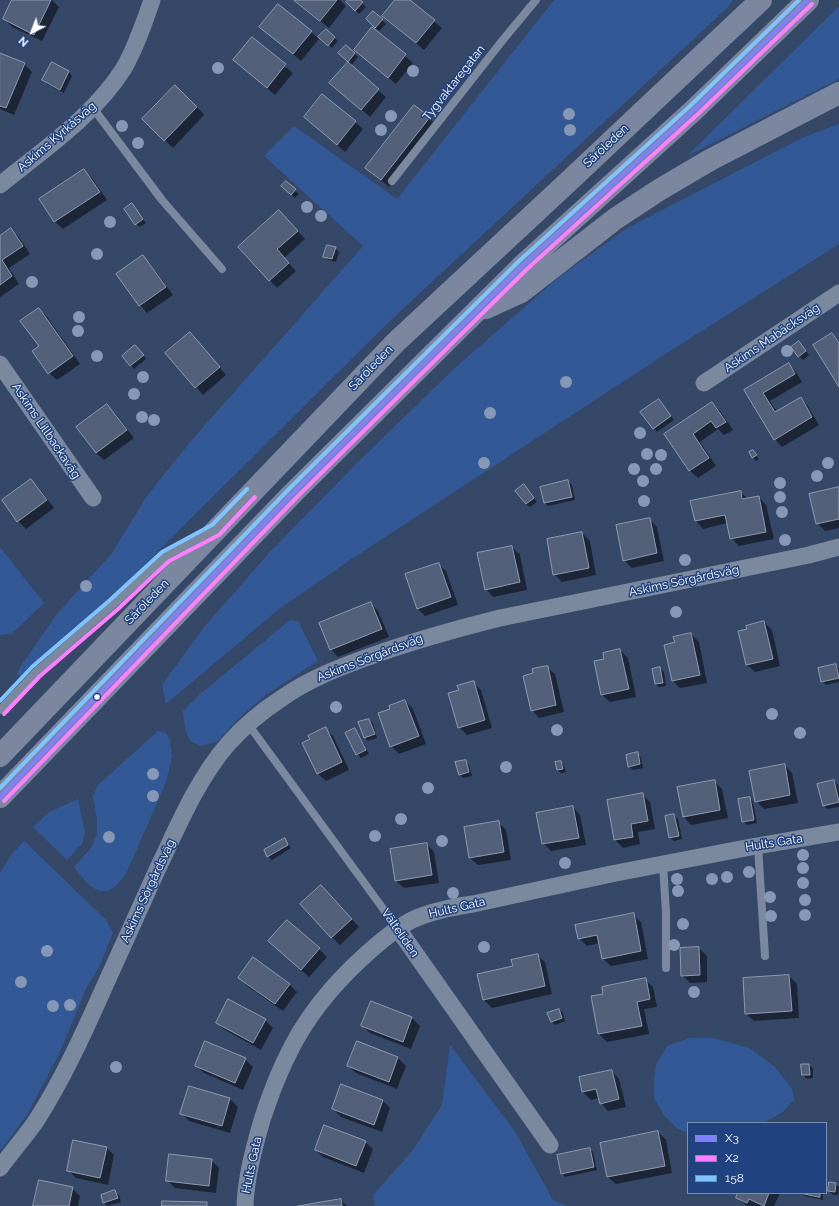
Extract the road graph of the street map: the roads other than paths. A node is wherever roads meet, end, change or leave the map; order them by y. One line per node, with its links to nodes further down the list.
1 (152, 0): 6 (street, Askims Kyrkåsväg)
2 (536, 0): 7 (lane, Tygvaktaregatan)
3 (761, 0): 15 (main road, Säröleden)
4 (808, 0): 11 (main road)
5 (839, 93): 11 (main road)
6 (93, 108): 8 (street, Askims Kyrkåsväg); 9 (lane)
7 (392, 181)
8 (0, 184)
9 (222, 268)
10 (839, 293): 13 (street, Askims Mabäcksväg)
11 (474, 313): 20 (main road)
12 (0, 364): 14 (street, Askims Lillbackaväg)
13 (704, 383)
14 (92, 498)
15 (216, 530): 17 (lane); 19 (main road, Säröleden)
16 (839, 547): 18 (street, Askims Sörgårdsväg)
17 (0, 710)
18 (248, 724): 24 (lane, Välteliden); 28 (street, Askims Sörgårdsväg)
19 (0, 756)
20 (0, 797)
21 (839, 832): 22 (street, Hults Gata)
22 (758, 846): 23 (street, Hults Gata); 25 (lane)
23 (663, 864): 24 (street, Hults Gata); 26 (lane)
24 (398, 929): 27 (street, Välteliden); 29 (street, Hults Gata)
25 (765, 956)
26 (666, 968)
27 (550, 1144)
28 (0, 1168)
29 (244, 1206)

